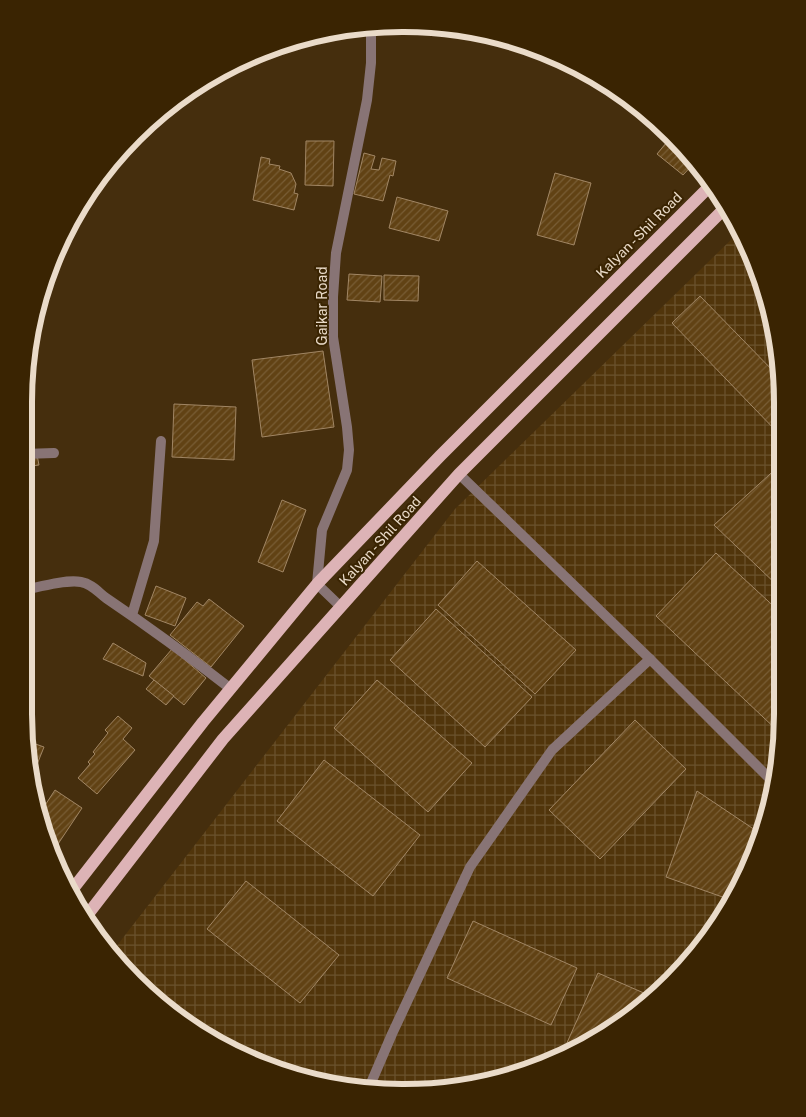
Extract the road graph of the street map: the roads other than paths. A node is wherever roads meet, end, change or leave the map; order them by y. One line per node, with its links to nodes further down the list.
1 (372, 34): 8 (street, Gaikar Road)
2 (706, 190): 8 (main road, Kalyan - Shil Road)
3 (721, 212): 7 (main road, Kalyan - Shil Road)
4 (161, 441): 11 (street)
5 (54, 453): 6 (street)
6 (32, 454)
7 (459, 474): 10 (main road, Kalyan - Shil Road); 12 (street)
8 (317, 584): 10 (street); 13 (main road, Kalyan - Shil Road)
9 (32, 589): 11 (street)
10 (341, 607): 16 (main road, Kalyan - Shil Road)
11 (132, 615): 13 (street)
12 (650, 658): 14 (street); 17 (street)
13 (231, 690): 15 (main road, Kalyan - Shil Road)
14 (768, 777)
15 (75, 886)
16 (90, 912)
17 (371, 1083)

